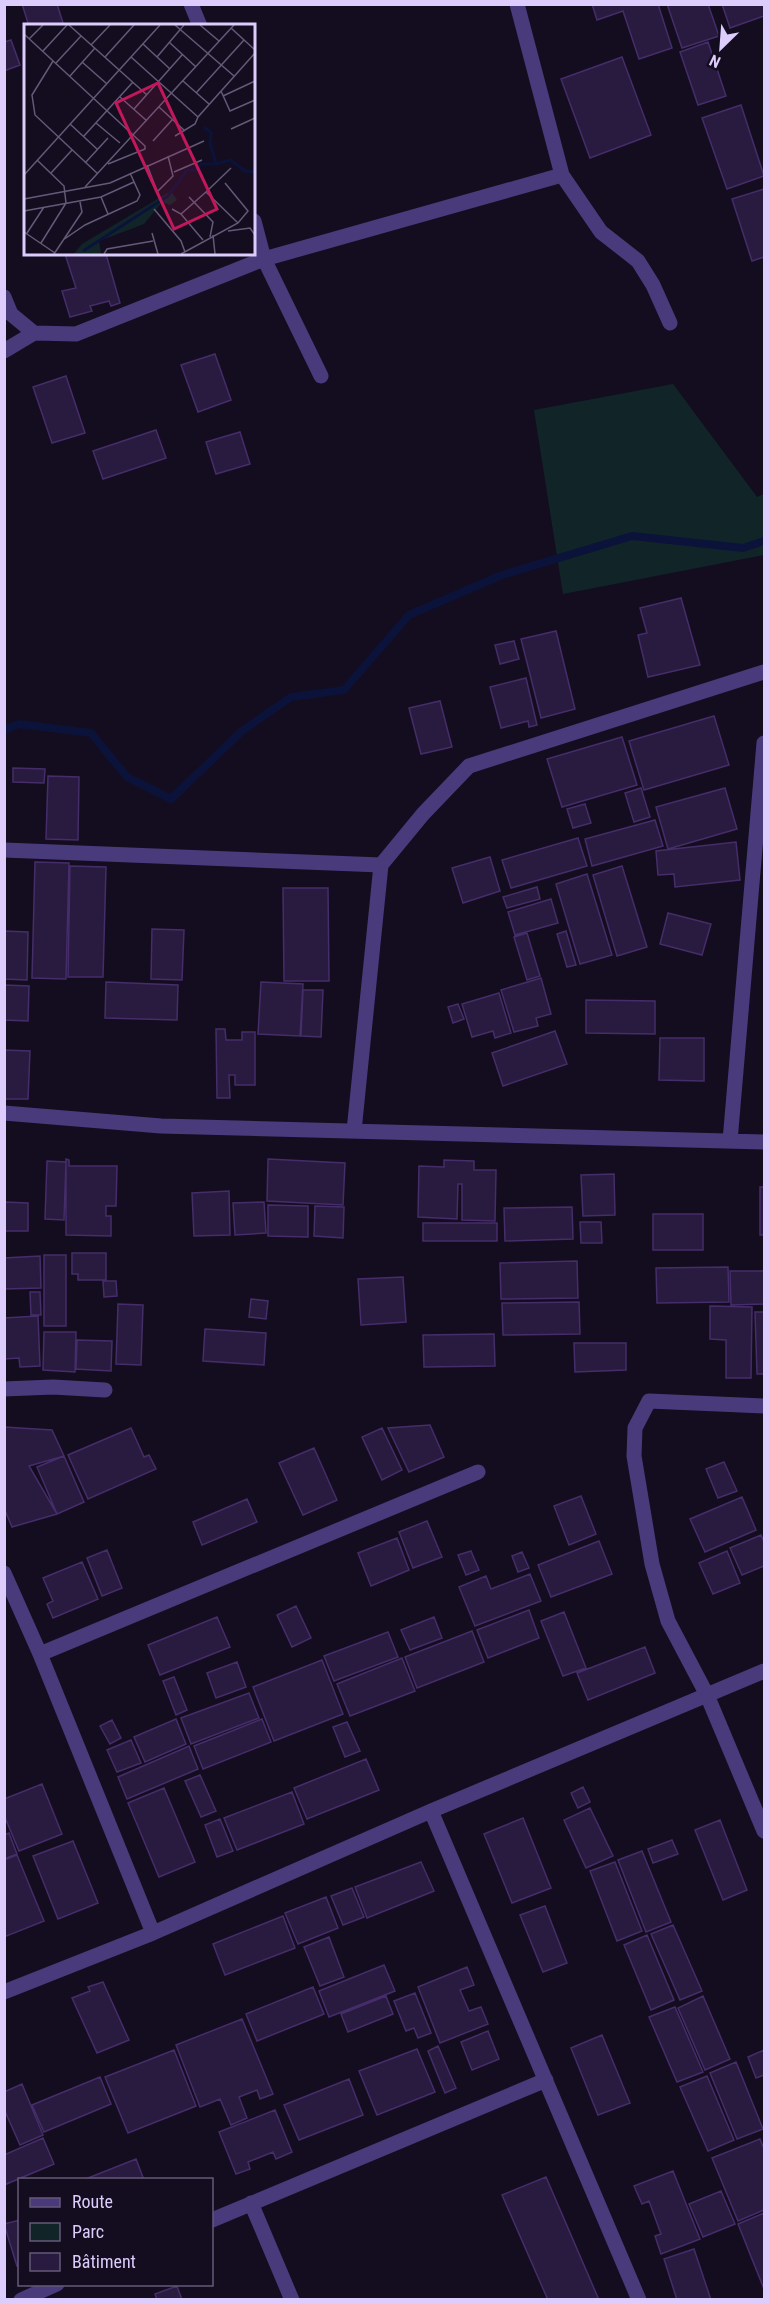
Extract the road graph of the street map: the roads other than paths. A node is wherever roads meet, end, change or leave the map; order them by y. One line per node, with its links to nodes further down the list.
1 (191, 4): 3 (street)
2 (517, 4): 4 (street)
3 (199, 24)
4 (562, 175): 6 (street); 8 (street)
5 (255, 226): 6 (street)
6 (264, 259): 9 (street); 11 (street)
7 (4, 297): 9 (street)
8 (670, 323)
9 (34, 333): 10 (street)
10 (4, 351)
11 (321, 376)
12 (765, 672): 15 (street)
13 (765, 743): 18 (street)
14 (4, 850): 15 (street)
15 (381, 865): 17 (street)
16 (4, 1113): 17 (street)
17 (354, 1131): 18 (street)
18 (730, 1141): 19 (street)
19 (765, 1142)
20 (4, 1389): 21 (street)
21 (105, 1390)
22 (765, 1406): 27 (street)
23 (478, 1472): 25 (street)
24 (4, 1573): 25 (street)
25 (40, 1654): 30 (street)
26 (765, 1671): 27 (street)
27 (707, 1695): 28 (street); 29 (street)
28 (431, 1811): 30 (street); 32 (street)
29 (765, 1831)
30 (153, 1933): 31 (street)
31 (4, 1992)
32 (546, 2080): 33 (street); 38 (street)
33 (251, 2203): 34 (street); 37 (street)
34 (213, 2220)
35 (52, 2286): 36 (street)
36 (21, 2300)
37 (292, 2300)
38 (639, 2300)

